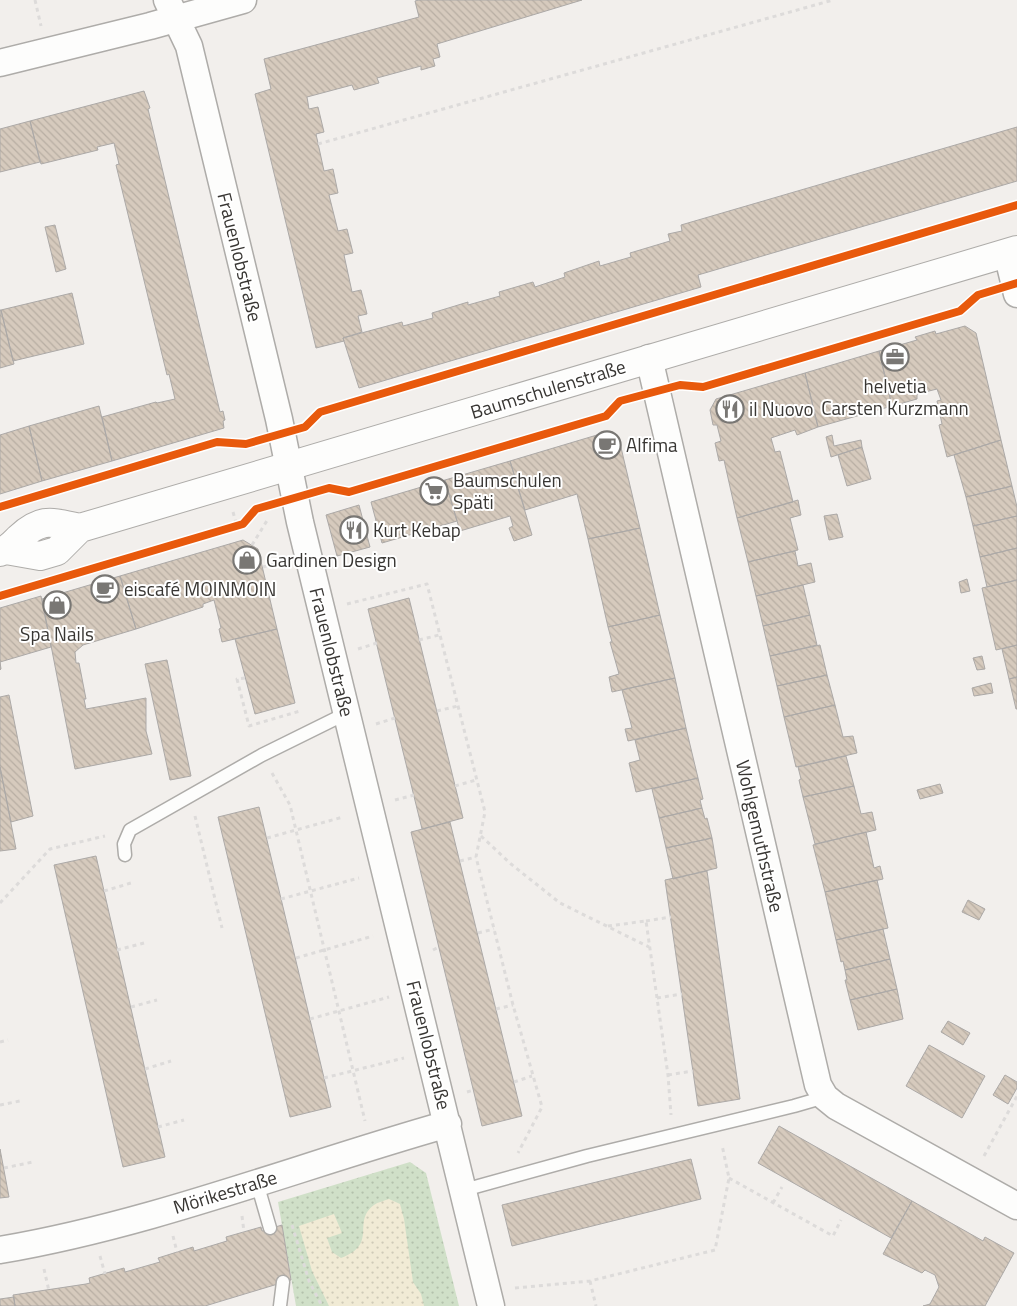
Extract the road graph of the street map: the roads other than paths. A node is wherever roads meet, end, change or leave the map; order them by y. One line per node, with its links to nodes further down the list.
1 (243, 0): 2 (street)
2 (172, 9): 3 (street); 7 (street, Frauenlobstraße)
3 (0, 63)
4 (1012, 251): 5 (street); 6 (main road, Baumschulenstraße)
5 (1017, 294)
6 (649, 358): 7 (main road, Baumschulenstraße); 11 (street, Wohlgemuthstraße)
7 (288, 466): 8 (main road, Baumschulenstraße); 9 (street, Frauenlobstraße)
8 (3, 551)
9 (347, 713): 10 (lane); 12 (street, Frauenlobstraße)
10 (125, 856)
11 (825, 1097): 14 (lane); 15 (street)
12 (448, 1124): 13 (street, Mörikestraße); 14 (street, Frauenlobstraße)
13 (258, 1183): 16 (lane); 17 (street, Mörikestraße)
14 (464, 1190): 19 (street, Frauenlobstraße)
15 (1017, 1206)
16 (270, 1228)
17 (0, 1250)
18 (283, 1282): 20 (lane)
19 (489, 1298)
20 (280, 1306)

